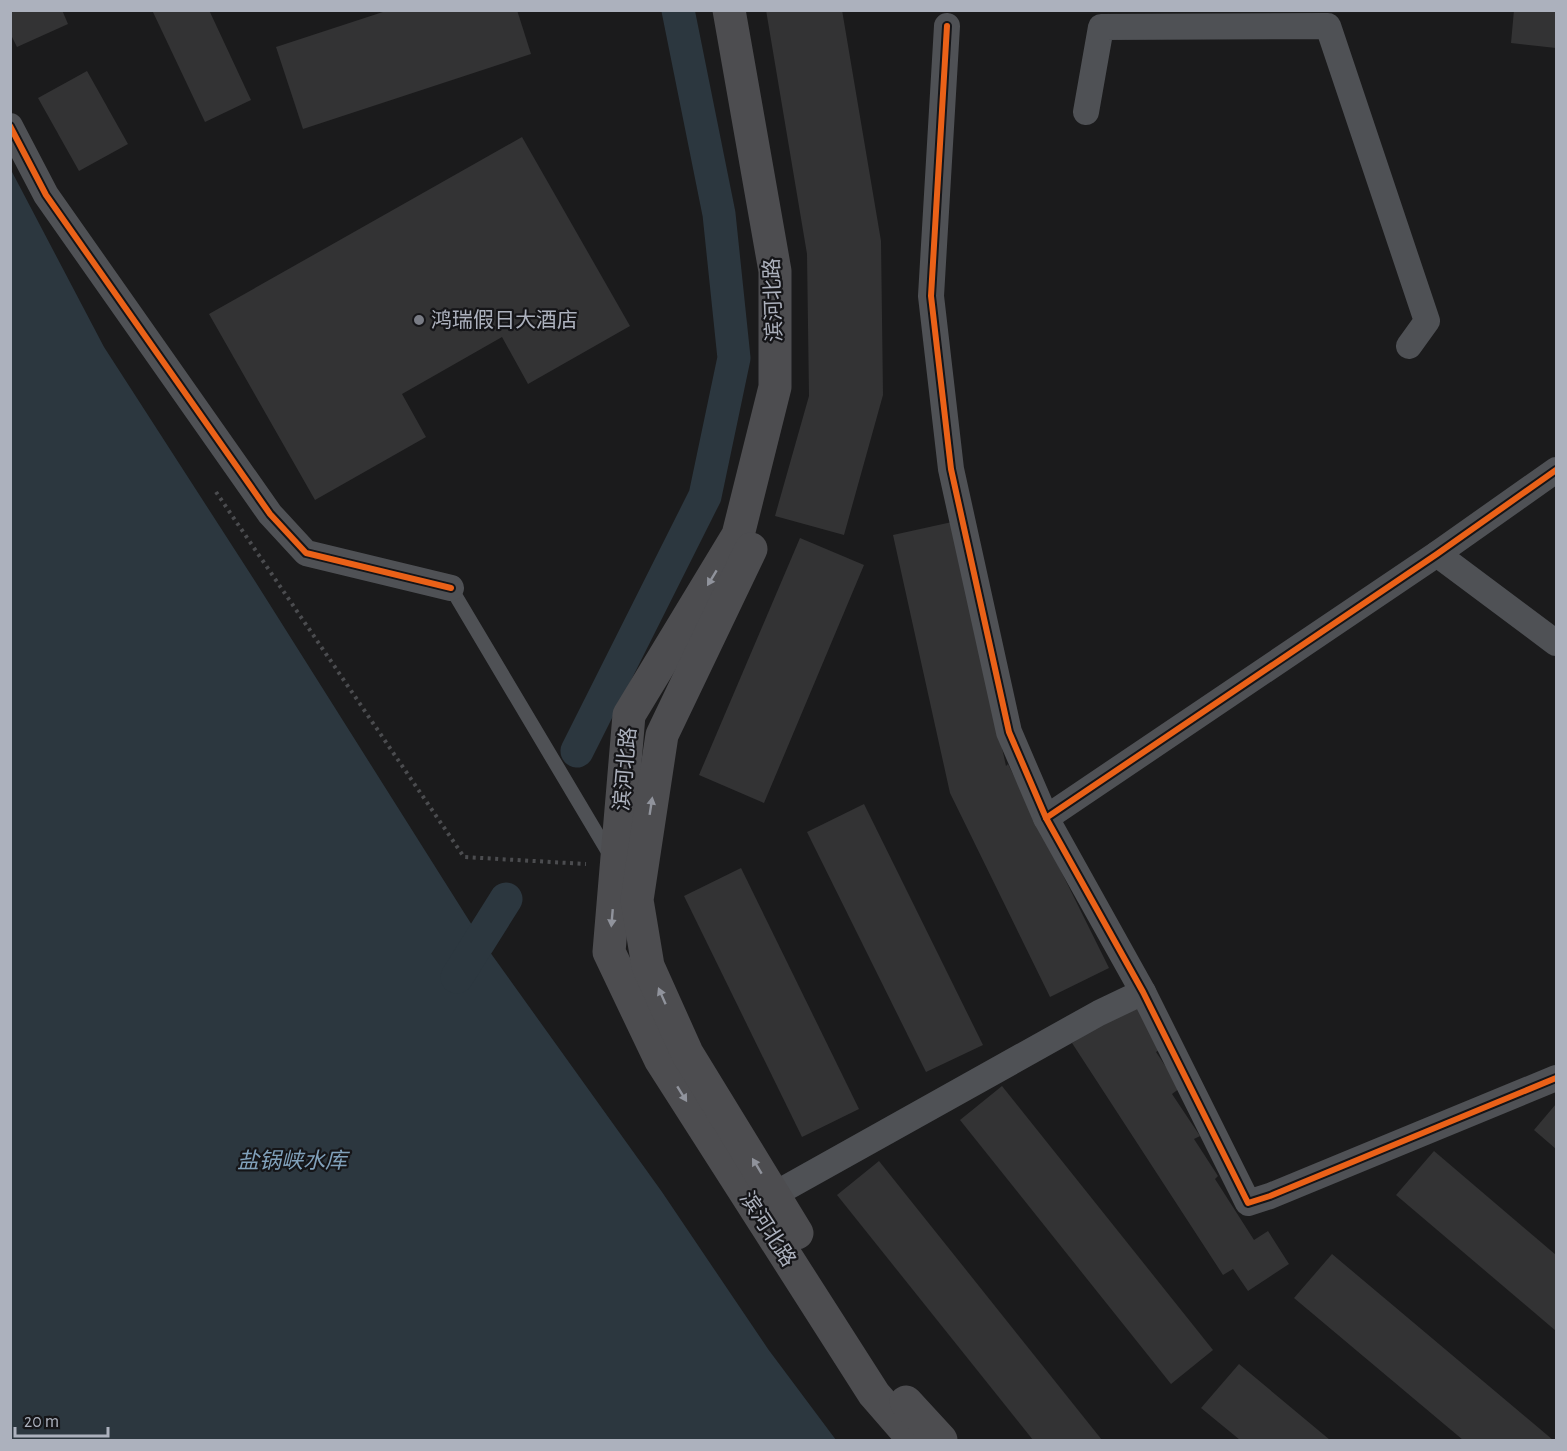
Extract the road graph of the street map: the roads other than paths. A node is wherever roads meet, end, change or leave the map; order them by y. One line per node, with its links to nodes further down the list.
1 (729, 10): 13 (main road, 滨河北路, one-way to 13)
2 (749, 10): 14 (main road, 滨河北路, one-way to 2)
3 (1329, 18): 5 (street); 7 (street)
4 (947, 26): 12 (street)
5 (1086, 112)
6 (10, 126): 10 (street)
7 (1409, 346)
8 (1557, 470): 9 (street)
9 (1437, 554): 11 (street); 12 (street)
10 (451, 588): 13 (lane)
11 (1557, 643)
12 (1046, 818): 15 (street)
13 (617, 866): 14 (lane); 17 (main road, 滨河北路, one-way to 17)
14 (637, 900): 17 (main road, 滨河北路, one-way to 14)
15 (1143, 992): 16 (street); 17 (street)
16 (1557, 1078)
17 (764, 1200): 18 (main road, 滨河北路); 19 (main road, 滨河北路)
18 (914, 1440)
19 (941, 1440)

